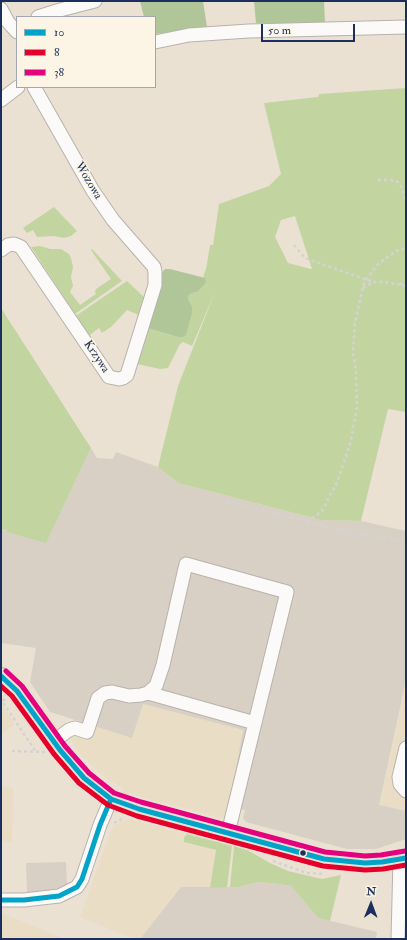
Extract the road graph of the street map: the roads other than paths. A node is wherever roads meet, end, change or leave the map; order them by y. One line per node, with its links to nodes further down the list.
1 (94, 1): 3 (street)
2 (1, 9): 4 (street)
3 (41, 16)
4 (16, 28)
5 (406, 28): 6 (street)
6 (156, 42)
7 (17, 88): 9 (street)
8 (35, 88): 11 (street, Wozowa)
9 (1, 100)
10 (1, 250): 11 (street, Krzywa)
11 (154, 267)
12 (1, 676): 15 (main road)
13 (148, 693): 14 (street); 14 (street); 15 (street)
14 (255, 723): 19 (street)
15 (51, 746): 18 (main road)
16 (406, 748): 17 (street)
17 (406, 791)
18 (111, 798): 19 (main road); 22 (street)
19 (228, 833): 20 (main road)
20 (403, 858): 21 (street)
21 (403, 883): 23 (street)
22 (1, 900)
23 (398, 939)

